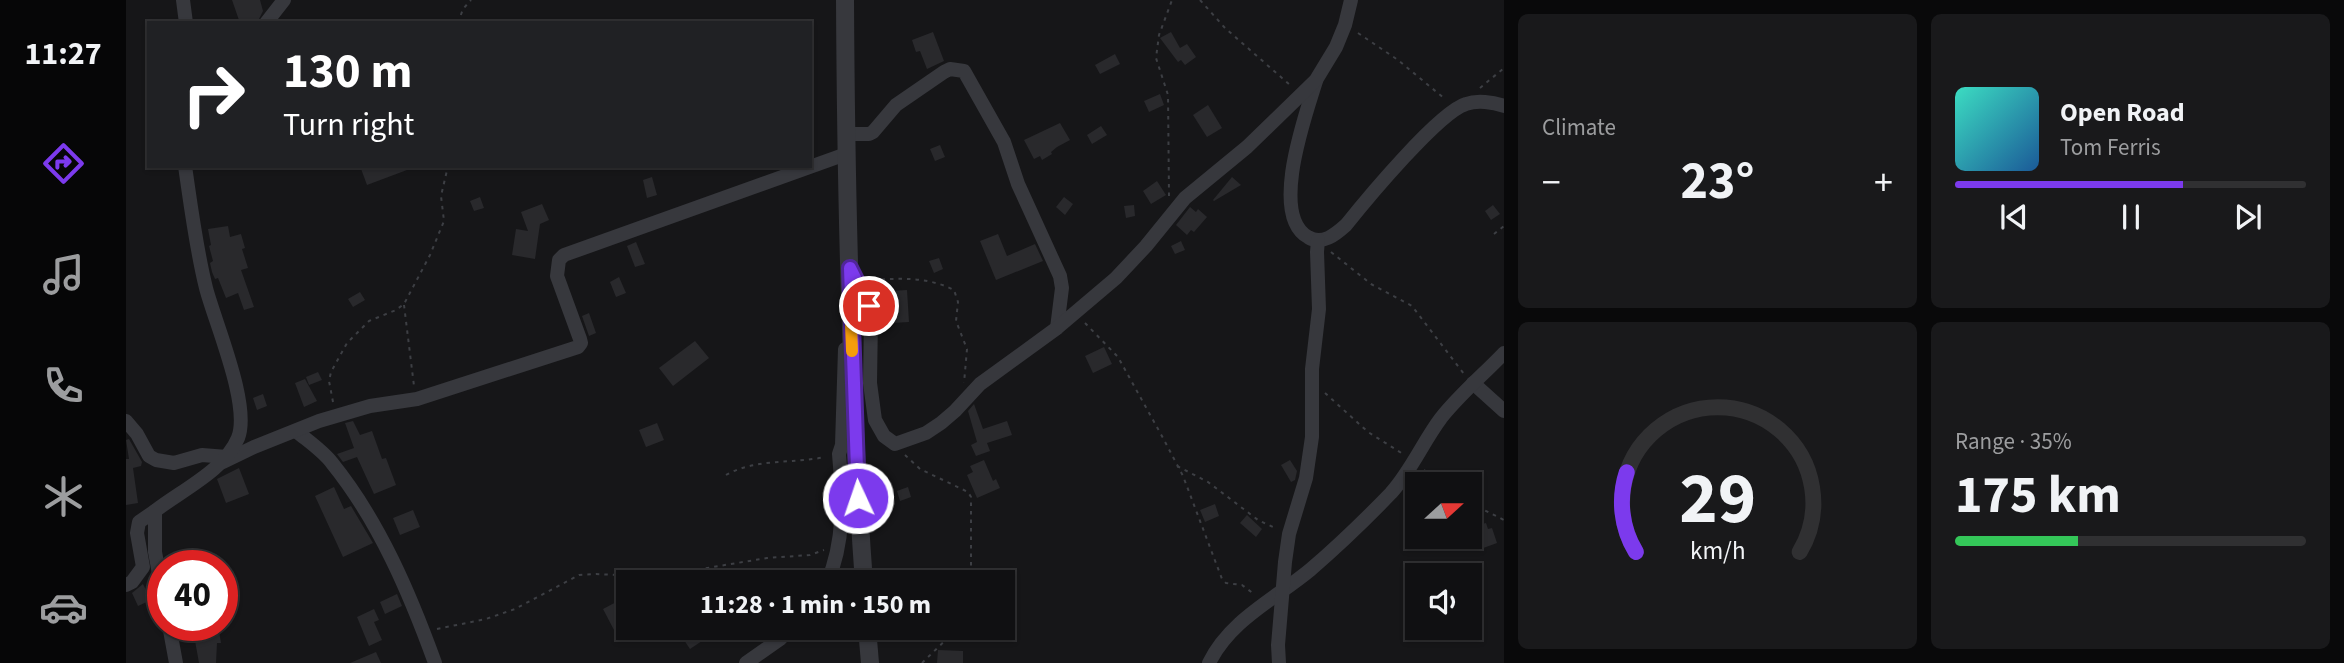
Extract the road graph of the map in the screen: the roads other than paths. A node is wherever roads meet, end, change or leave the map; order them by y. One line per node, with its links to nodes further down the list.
1 (183, 0): 5 (street)
2 (284, 0): 6 (street)
3 (845, 0): 9 (street)
4 (1351, 0): 7 (street)
5 (186, 21)
6 (268, 21)
7 (1317, 80): 14 (street); 17 (street)
8 (1504, 106): 14 (street)
9 (846, 134): 10 (street); 17 (street)
10 (846, 154): 11 (street); 15 (street)
11 (812, 166)
12 (185, 168): 23 (street)
13 (807, 168): 22 (street)
14 (1318, 243): 29 (street)
15 (853, 275): 16 (street); 17 (street)
16 (851, 322): 26 (street); 27 (street)
17 (1057, 328)
18 (1504, 353): 19 (street)
19 (1473, 383): 20 (street); 29 (street)
20 (1504, 411)
21 (126, 421): 23 (street)
22 (296, 430): 23 (street); 34 (street)
23 (225, 460): 24 (street)
24 (155, 511): 25 (street); 28 (street)
25 (155, 550)
26 (831, 570)
27 (863, 570)
28 (126, 585)
29 (1284, 588): 37 (street); 38 (street)
30 (779, 640): 35 (street)
31 (868, 640): 36 (street)
32 (172, 641): 33 (street)
33 (176, 663)
34 (435, 663)
35 (746, 663)
36 (870, 663)
37 (1209, 663)
38 (1279, 663)

